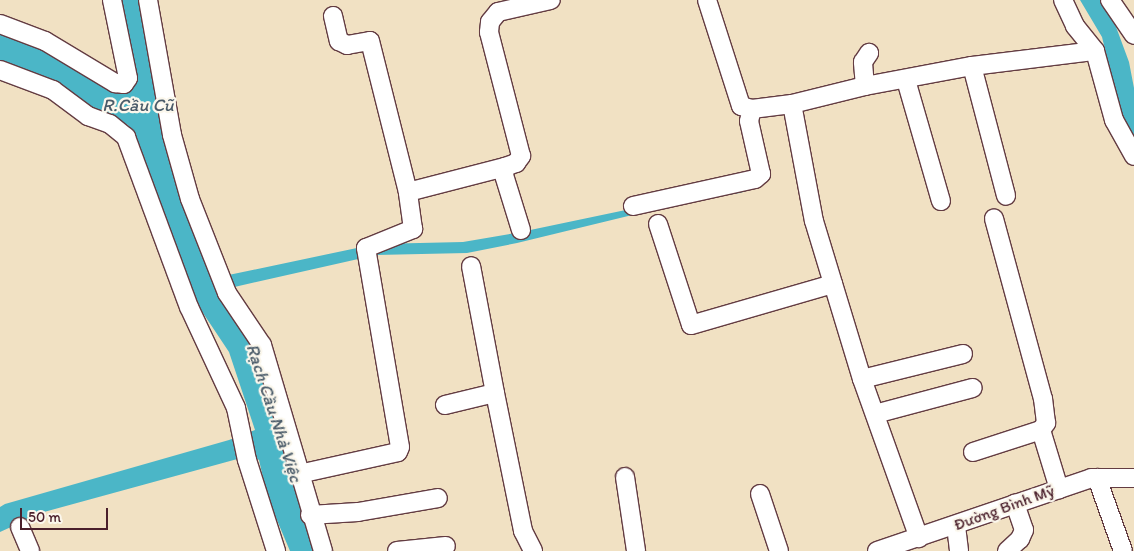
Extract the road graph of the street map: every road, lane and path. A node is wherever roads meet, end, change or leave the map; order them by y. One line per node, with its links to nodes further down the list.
1 (112, 0): 8 (street)
2 (148, 0): 37 (street)
3 (551, 0): 19 (street)
4 (707, 0): 17 (street)
5 (1063, 0): 10 (street)
6 (1110, 0): 9 (street)
7 (333, 16): 20 (street)
8 (0, 24)
9 (1134, 35)
10 (1095, 51): 12 (street); 18 (street)
11 (869, 52): 15 (street)
12 (972, 66): 14 (street); 21 (street)
13 (0, 70): 51 (street)
14 (906, 80): 15 (street); 22 (street)
15 (865, 86): 16 (street)
16 (792, 104): 17 (street); 28 (street)
17 (752, 109): 23 (street)
18 (1134, 156)
19 (505, 167): 20 (street); 26 (street)
20 (408, 192): 37 (street)
21 (1006, 196)
22 (941, 201)
23 (633, 206)
24 (994, 219): 35 (street)
25 (658, 224): 28 (street)
26 (521, 230)
27 (471, 266): 32 (street)
28 (833, 284): 30 (street)
29 (964, 354): 30 (street)
30 (862, 379): 34 (street)
31 (973, 388): 34 (street)
32 (495, 393): 33 (street); 54 (street)
33 (445, 405)
34 (875, 414): 48 (street)
35 (1041, 430): 36 (street); 41 (street)
36 (973, 452)
37 (299, 474): 45 (street)
38 (625, 477): 55 (street)
39 (1097, 478): 40 (street, Đường Bình Mỹ); 41 (street, Đường Bình Mỹ); 60 (street)
40 (1134, 478)
41 (1059, 489): 44 (street, Đường Bình Mỹ)
42 (760, 494): 56 (street)
43 (438, 498): 45 (street)
44 (1014, 504): 46 (street, Đường Bình Mỹ); 59 (street)
45 (310, 515): 52 (street)
46 (956, 526): 48 (street, Đường Bình Mỹ); 58 (street)
47 (20, 527): 50 (street)
48 (919, 538): 57 (street, Đường Bình Mỹ)
49 (446, 546): 53 (street)
50 (30, 551)
51 (276, 551)
52 (323, 551)
53 (397, 551)
54 (534, 551)
55 (636, 551)
56 (779, 551)
57 (877, 551)
58 (960, 551)
59 (1007, 551)
60 (1123, 551)

